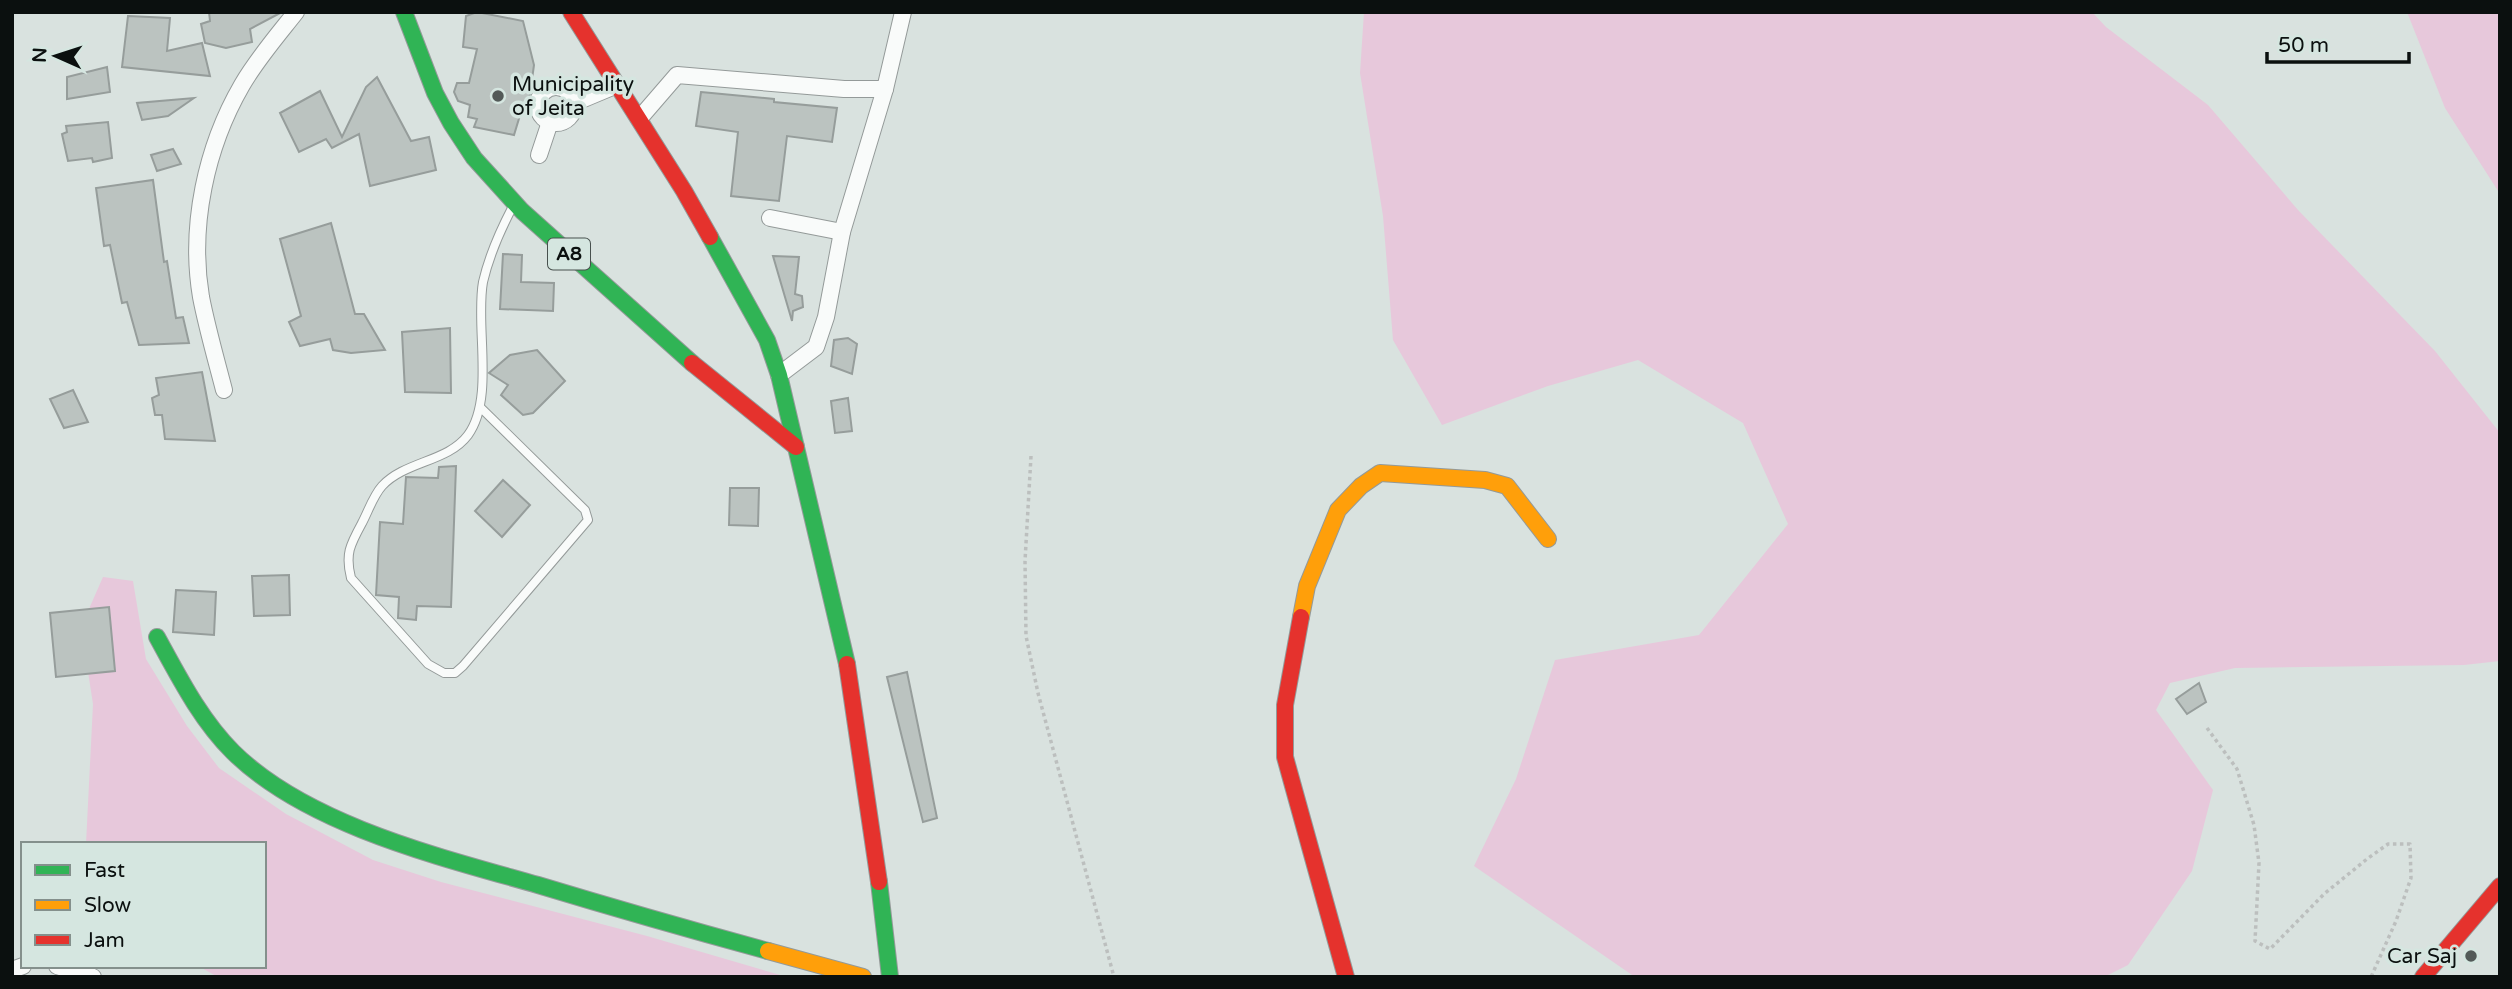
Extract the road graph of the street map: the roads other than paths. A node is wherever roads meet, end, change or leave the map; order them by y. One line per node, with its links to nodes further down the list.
1 (296, 12): 15 (street)
2 (404, 12): 11 (main road, A8)
3 (571, 12): 5 (main road)
4 (903, 12): 6 (street)
5 (617, 85): 7 (street); 8 (main road)
6 (885, 89): 8 (street); 13 (street)
7 (574, 103): 9 (street); 9 (street)
8 (639, 119): 14 (main road)
9 (550, 122): 10 (street)
10 (539, 155)
11 (514, 205): 16 (main road, A8); 17 (lane)
12 (770, 218): 13 (street)
13 (842, 232): 14 (street)
14 (779, 375): 16 (main road); 18 (main road)
15 (224, 390)
16 (733, 397): 18 (main road, A8)
17 (480, 407): 17 (lane)
18 (796, 447): 25 (main road)
19 (1548, 539): 26 (main road)
20 (157, 637): 24 (main road)
21 (2500, 886): 27 (main road)
22 (64, 968): 23 (street)
23 (93, 977)
24 (863, 977)
25 (890, 977)
26 (1346, 977)
27 (2423, 977)

